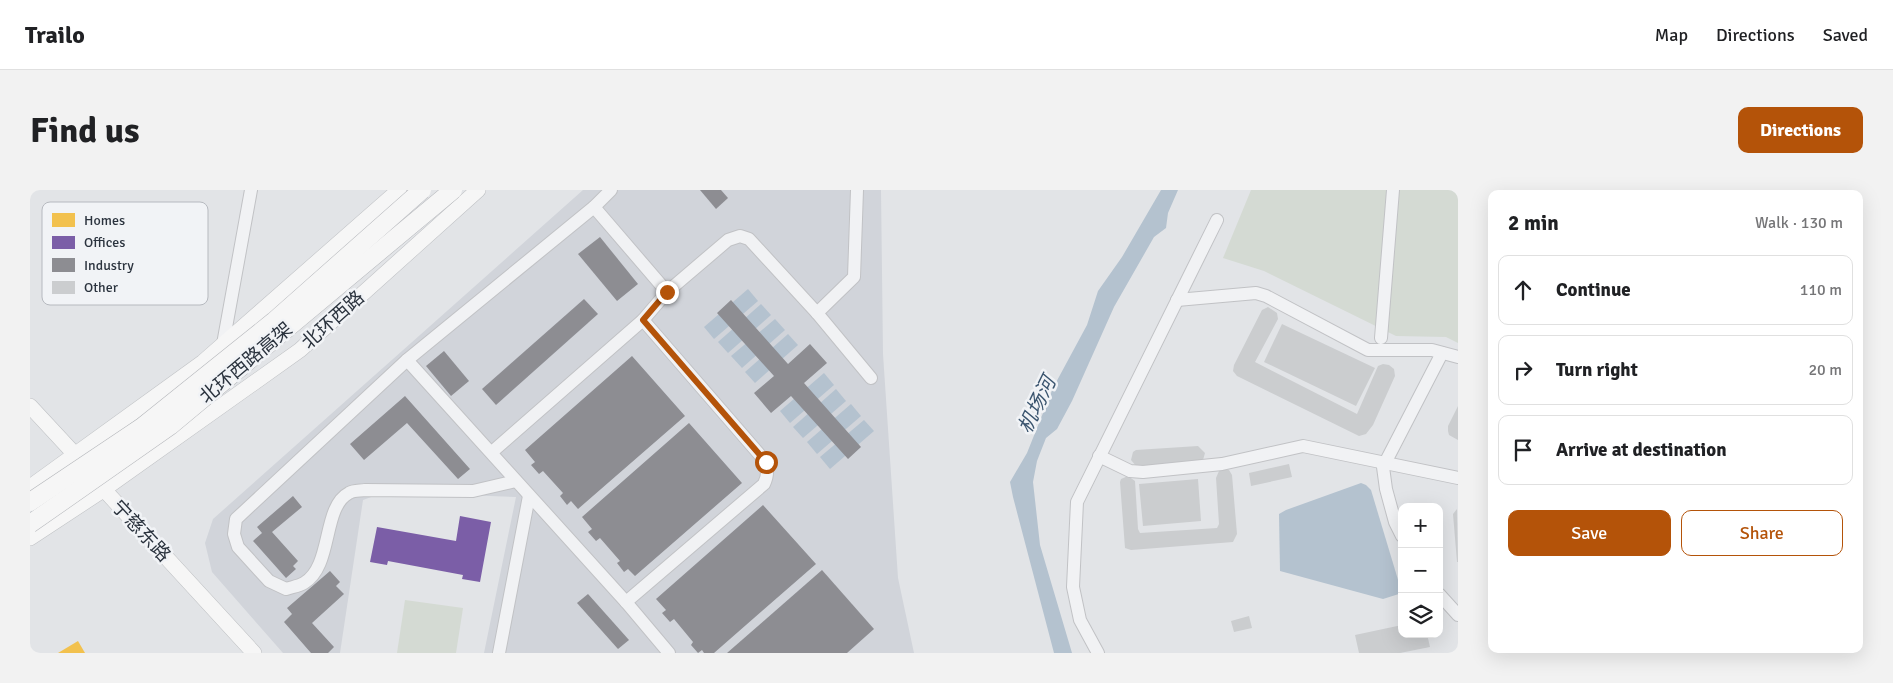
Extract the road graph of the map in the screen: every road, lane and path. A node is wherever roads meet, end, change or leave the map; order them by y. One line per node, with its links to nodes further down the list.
1 (251, 190): 16 (street)
2 (399, 190): 16 (main road)
3 (422, 190): 31 (highway, 北环西路高架, bridge)
4 (453, 190): 32 (highway, 北环西路高架, bridge)
5 (478, 190): 29 (main road, 北环西路)
6 (611, 190): 9 (street)
7 (857, 190): 13 (street)
8 (1393, 190): 15 (street)
9 (594, 207): 11 (street); 19 (street)
10 (1217, 220): 12 (street)
11 (667, 292): 13 (street); 14 (street)
12 (1177, 300): 17 (street); 24 (street)
13 (818, 313): 20 (street)
14 (643, 320): 22 (street); 36 (street)
15 (1382, 338)
16 (223, 344): 23 (main road)
17 (1442, 353): 18 (street); 25 (street)
18 (1458, 357)
19 (407, 360): 22 (street); 27 (street)
20 (871, 378)
21 (30, 406): 23 (main road, 宁慈东路)
22 (492, 452): 27 (street)
23 (75, 454): 28 (main road); 29 (main road, 宁慈东路)
24 (1099, 456): 25 (street); 41 (street)
25 (1385, 462): 26 (street); 33 (street)
26 (1458, 478)
27 (516, 481): 30 (street)
28 (30, 487)
29 (103, 490): 34 (main road, 北环西路); 38 (main road, 宁慈东路)
30 (529, 496): 36 (street); 39 (street)
31 (30, 502)
32 (30, 524)
33 (1398, 528)
34 (30, 538)
35 (1443, 598): 37 (street)
36 (626, 602): 40 (street)
37 (1458, 615)
38 (254, 653)
39 (499, 653)
40 (669, 653)
41 (1098, 653)

